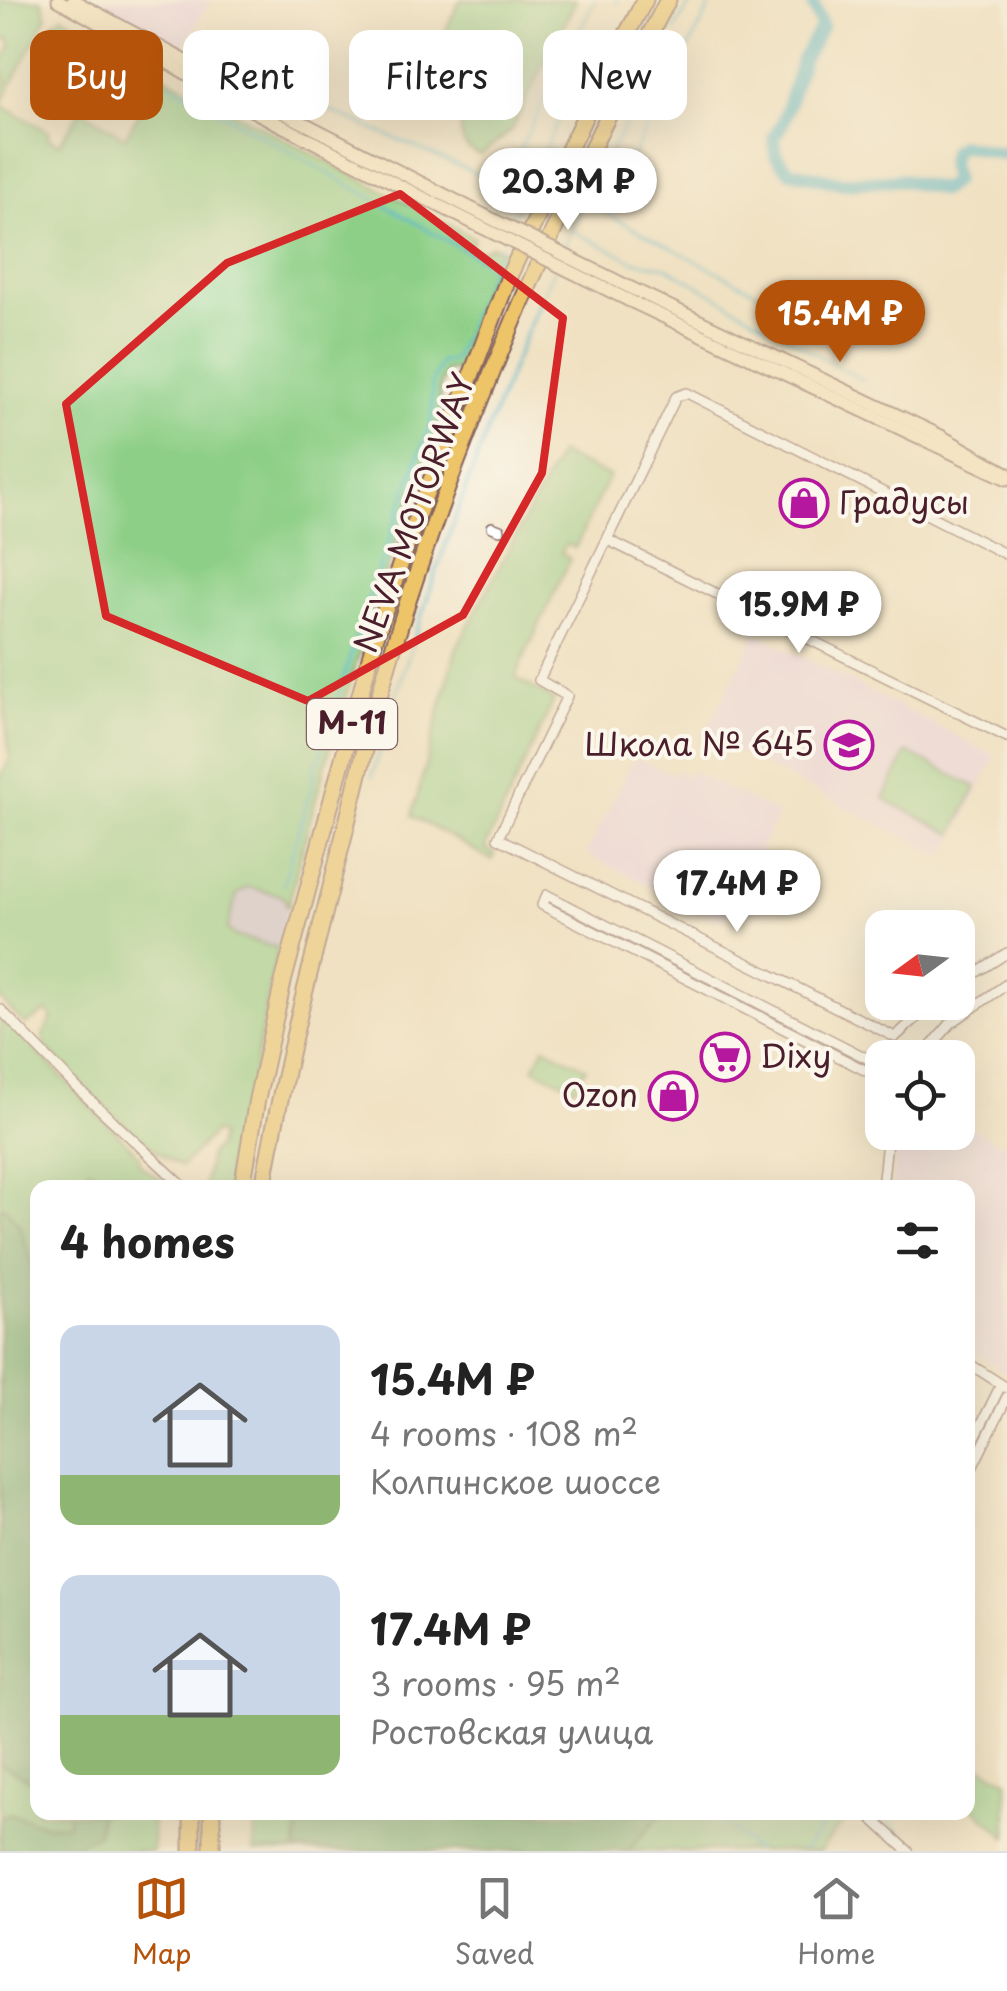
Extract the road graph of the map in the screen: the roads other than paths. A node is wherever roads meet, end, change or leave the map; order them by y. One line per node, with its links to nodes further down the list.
1 (58, 0): 5 (main road)
2 (73, 0): 5 (main road)
3 (645, 0): 20 (highway, NEVA MOTORWAY / М-11)
4 (668, 0): 21 (highway, NEVA MOTORWAY / М-11)
5 (482, 221): 6 (main road, bridge)
6 (1007, 476)
7 (608, 540): 8 (street); 9 (street); 14 (street)
8 (1007, 555)
9 (1007, 737)
10 (1007, 953): 11 (street)
11 (975, 973)
12 (1007, 984): 15 (street)
13 (0, 1009): 19 (street)
14 (914, 1020)
15 (938, 1040)
16 (865, 1057): 17 (street)
17 (865, 1070)
18 (886, 1150): 22 (street)
19 (175, 1180)
20 (243, 1180)
21 (264, 1180)
22 (883, 1180)
23 (975, 1367): 24 (street)
24 (1004, 1386): 26 (street)
25 (1007, 1397): 27 (street)
26 (975, 1438)
27 (975, 1462)
28 (192, 1820): 31 (highway)
29 (212, 1820): 32 (highway)
30 (874, 1820): 33 (street)
31 (192, 1851)
32 (212, 1851)
33 (908, 1851)

